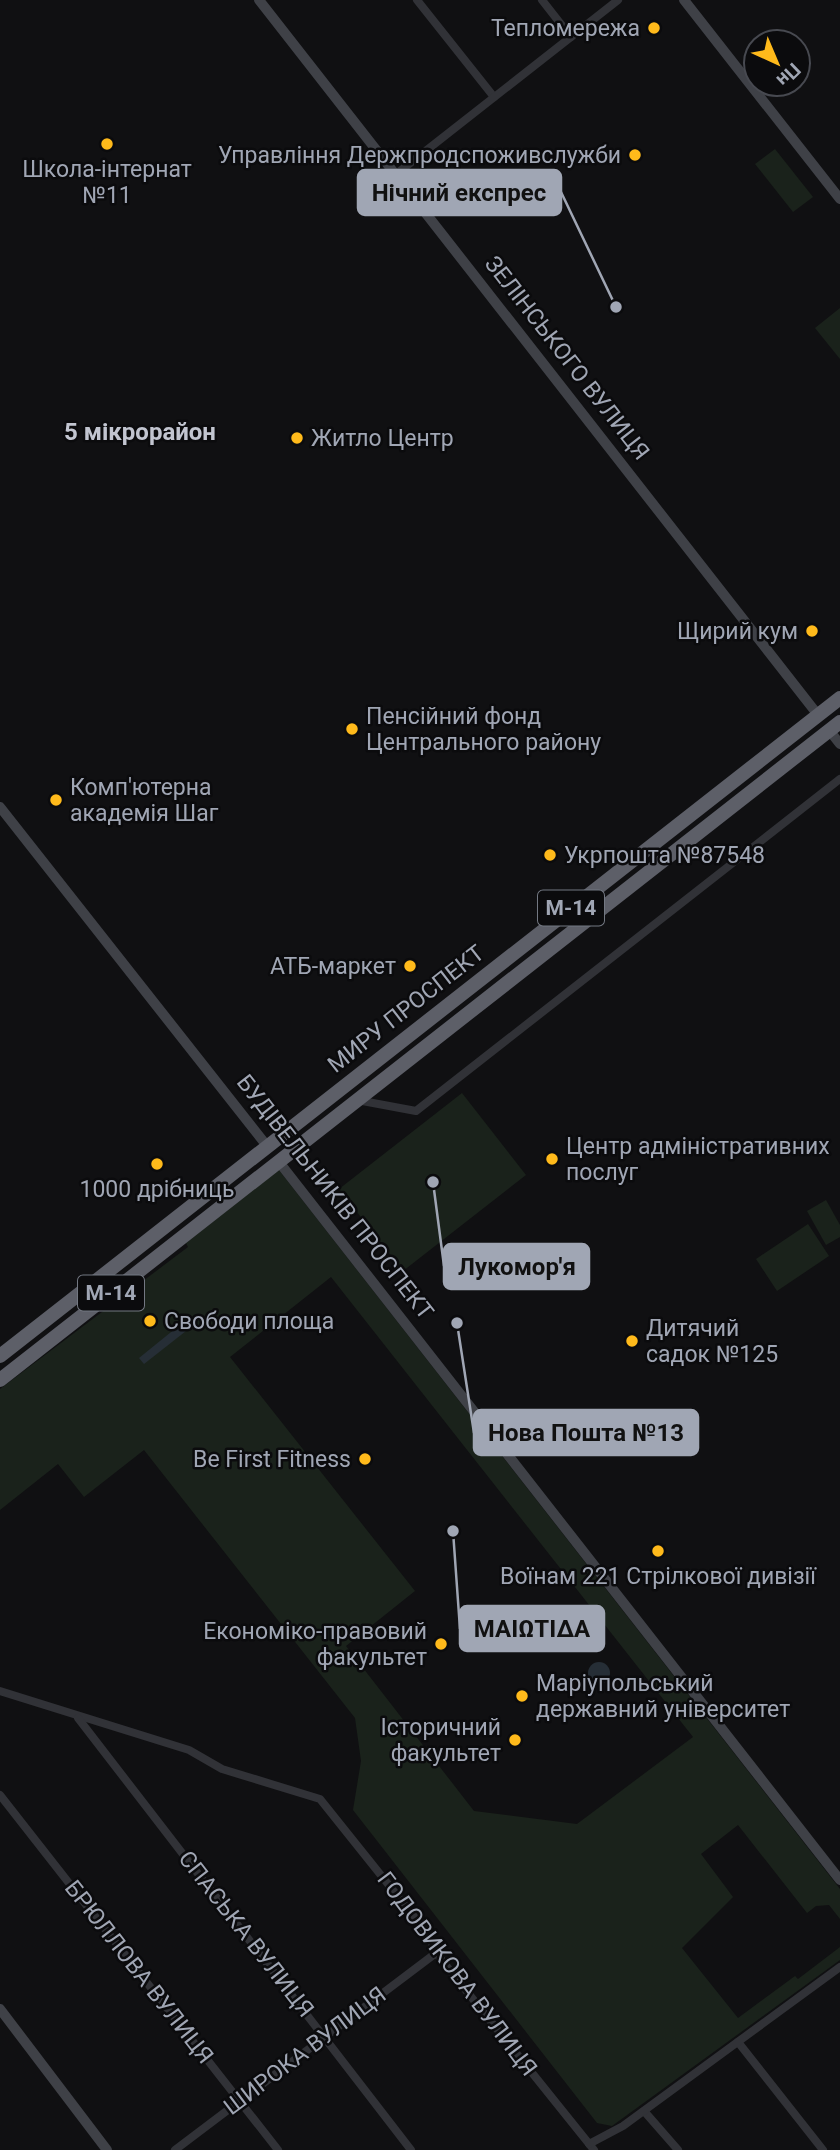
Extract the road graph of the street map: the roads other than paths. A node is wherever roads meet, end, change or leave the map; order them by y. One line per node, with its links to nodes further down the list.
1 (259, 0): 8 (street, ЗЕЛІНСЬКОГО ВУЛИЦЯ)
2 (417, 0): 7 (street)
3 (542, 0): 6 (street)
4 (618, 0): 6 (street)
5 (684, 0): 9 (street)
6 (571, 37): 7 (street)
7 (494, 97): 8 (street)
8 (395, 175): 11 (street, ЗЕЛІНСЬКОГО ВУЛИЦЯ)
9 (840, 199)
10 (840, 698): 11 (highway, МИРУ ПРОСПЕКТ / М-14)
11 (818, 715): 12 (highway, ЗЕЛІНСЬКОГО ВУЛИЦЯ); 17 (highway, МИРУ ПРОСПЕКТ / М-14)
12 (835, 726): 13 (street, ЗЕЛІНСЬКОГО ВУЛИЦЯ); 16 (highway, МИРУ ПРОСПЕКТ / М-14)
13 (840, 744)
14 (840, 779): 16 (street)
15 (0, 807): 17 (street, БУДІВЕЛЬНИКІВ ПРОСПЕКТ)
16 (358, 1100): 18 (highway, МИРУ ПРОСПЕКТ / М-14)
17 (267, 1146): 18 (highway, БУДІВЕЛЬНИКІВ ПРОСПЕКТ); 19 (highway, МИРУ ПРОСПЕКТ / М-14)
18 (279, 1161): 20 (highway, МИРУ ПРОСПЕКТ / М-14); 24 (street, БУДІВЕЛЬНИКІВ ПРОСПЕКТ)
19 (0, 1356)
20 (0, 1380)
21 (0, 1691): 22 (street)
22 (78, 1718): 25 (street, ГОДОВИКОВА ВУЛИЦЯ); 28 (street, СПАСЬКА ВУЛИЦЯ)
23 (0, 1795): 30 (street, БРЮЛЛОВА ВУЛИЦЯ)
24 (840, 1880)
25 (436, 1953): 28 (street, ШИРОКА ВУЛИЦЯ); 32 (street, ГОДОВИКОВА ВУЛИЦЯ)
26 (840, 1967): 29 (street)
27 (0, 2009): 33 (street)
28 (326, 2036): 30 (street, ШИРОКА ВУЛИЦЯ); 36 (street, СПАСЬКА ВУЛИЦЯ)
29 (738, 2042): 31 (street); 38 (street)
30 (240, 2101): 34 (street, ШИРОКА ВУЛИЦЯ); 35 (street, БРЮЛЛОВА ВУЛИЦЯ)
31 (644, 2111): 32 (street); 37 (street)
32 (591, 2147)
33 (107, 2150)
34 (175, 2150)
35 (278, 2150)
36 (411, 2150)
37 (678, 2150)
38 (823, 2150)

